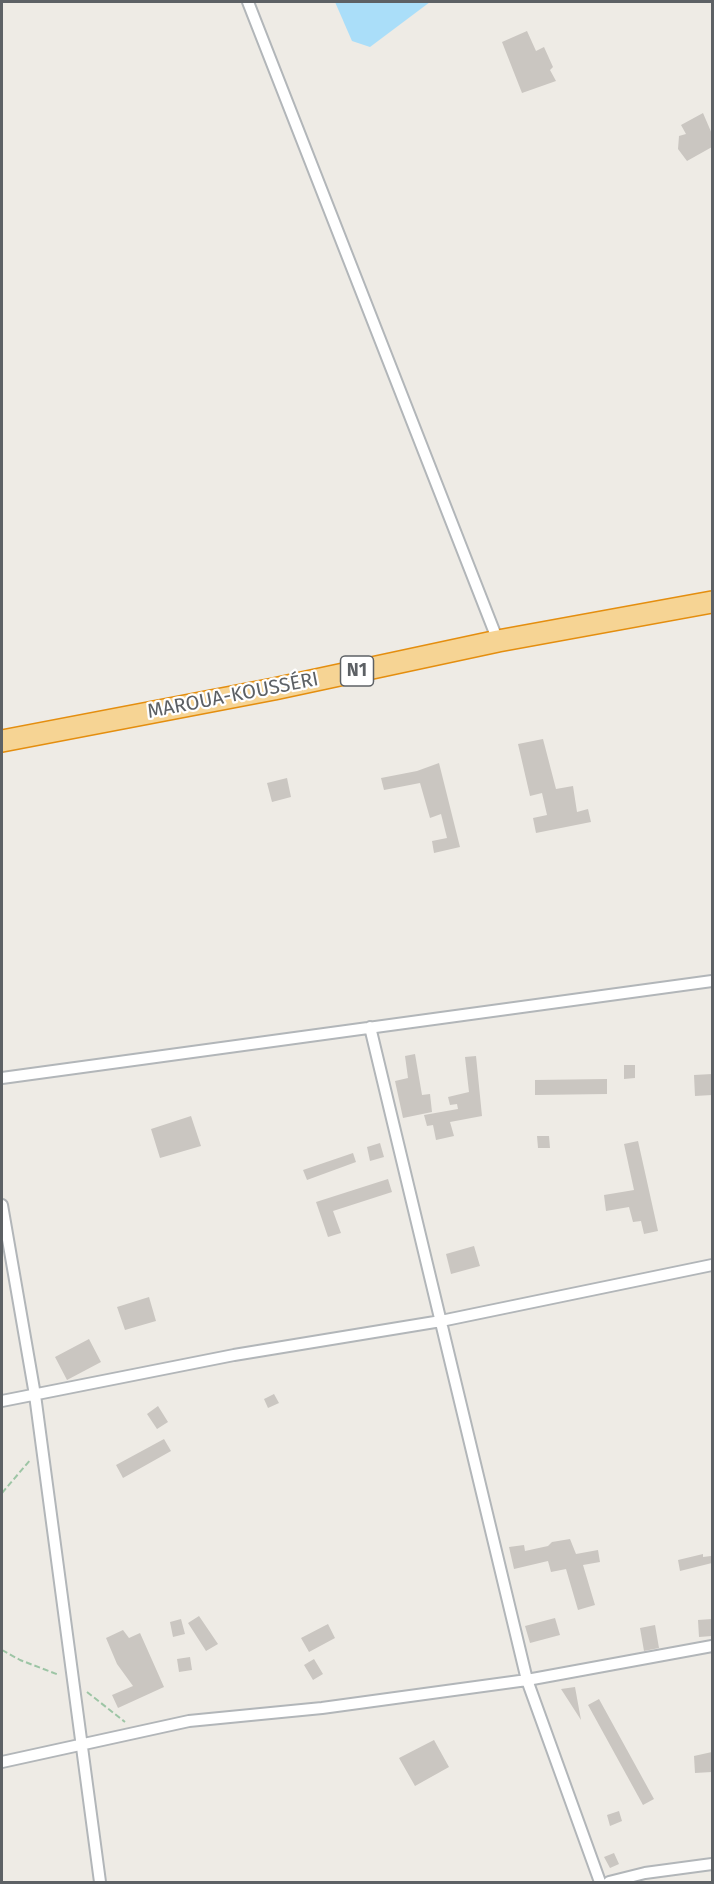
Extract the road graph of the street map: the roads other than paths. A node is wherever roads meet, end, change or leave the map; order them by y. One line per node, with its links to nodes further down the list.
1 (248, 2): 3 (street)
2 (712, 602): 3 (highway, MAROUA-KOUSSÉRI / N1)
3 (498, 641): 4 (highway, MAROUA-KOUSSÉRI / N1)
4 (2, 741)
5 (712, 981): 6 (street)
6 (370, 1027): 7 (street); 10 (street)
7 (2, 1078)
8 (2, 1205): 11 (street)
9 (712, 1265): 10 (street)
10 (441, 1321): 11 (street); 14 (street)
11 (35, 1395): 12 (street); 15 (street)
12 (2, 1401)
13 (712, 1646): 14 (street)
14 (527, 1680): 15 (street); 19 (street)
15 (80, 1743): 16 (street); 18 (street)
16 (2, 1762)
17 (712, 1864): 20 (street)
18 (100, 1882)
19 (600, 1882)
20 (609, 1882)

